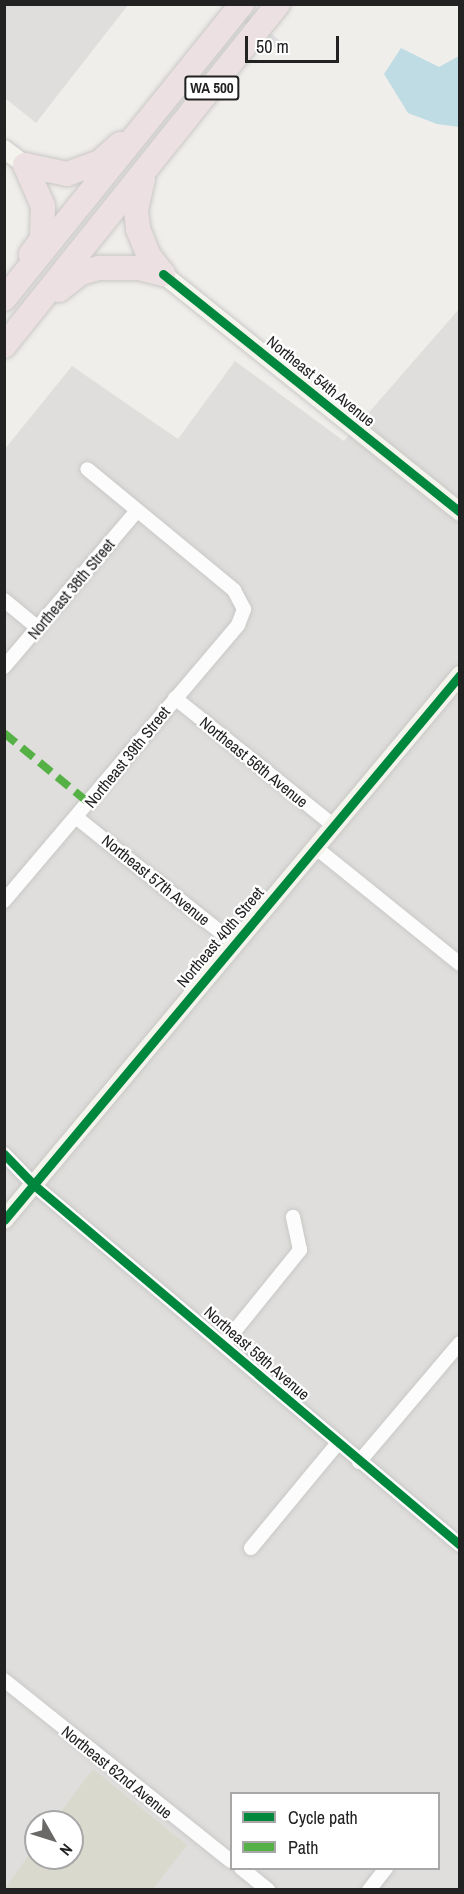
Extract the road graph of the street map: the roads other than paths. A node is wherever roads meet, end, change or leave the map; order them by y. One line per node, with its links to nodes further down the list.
1 (242, 4): 3 (highway, WA 500)
2 (278, 4): 6 (highway, WA 500)
3 (208, 47): 5 (highway); 9 (highway, WA 500)
4 (4, 149): 5 (street)
5 (25, 165): 8 (highway)
6 (146, 172): 7 (highway); 10 (highway, WA 500)
7 (163, 274): 10 (highway); 13 (street, Northeast 54th Avenue)
8 (4, 290)
9 (4, 299)
10 (4, 347)
11 (87, 469): 12 (street)
12 (137, 511): 15 (street, Northeast 38th Street); 18 (street, Northeast 39th Street)
13 (459, 512)
14 (4, 600): 15 (street)
15 (38, 628): 16 (street, Northeast 38th Street)
16 (4, 667)
17 (459, 675): 20 (street, Northeast 40th Street)
18 (175, 698): 19 (street, Northeast 39th Street); 20 (street, Northeast 56th Avenue)
19 (77, 818): 22 (street, Northeast 39th Street); 23 (street, Northeast 57th Avenue)
20 (333, 825): 21 (street, Northeast 40th Street)
21 (315, 847): 23 (street, Northeast 40th Street); 24 (street)
22 (4, 901)
23 (234, 943): 26 (street, Northeast 40th Street)
24 (459, 964)
25 (4, 1154): 26 (street, Northeast 59th Avenue)
26 (34, 1185): 28 (street, Northeast 40th Street); 30 (street, Northeast 59th Avenue)
27 (292, 1217): 30 (street)
28 (4, 1220)
29 (459, 1343): 32 (street)
30 (224, 1344): 31 (street, Northeast 59th Avenue)
31 (338, 1443): 32 (street, Northeast 59th Avenue); 34 (street)
32 (359, 1462): 33 (street, Northeast 59th Avenue)
33 (459, 1545)
34 (251, 1548)
35 (4, 1680): 36 (street, Northeast 62nd Avenue)
36 (230, 1860)
37 (242, 1870): 39 (street)
38 (385, 1870): 40 (street)
39 (268, 1890)
40 (369, 1890)

